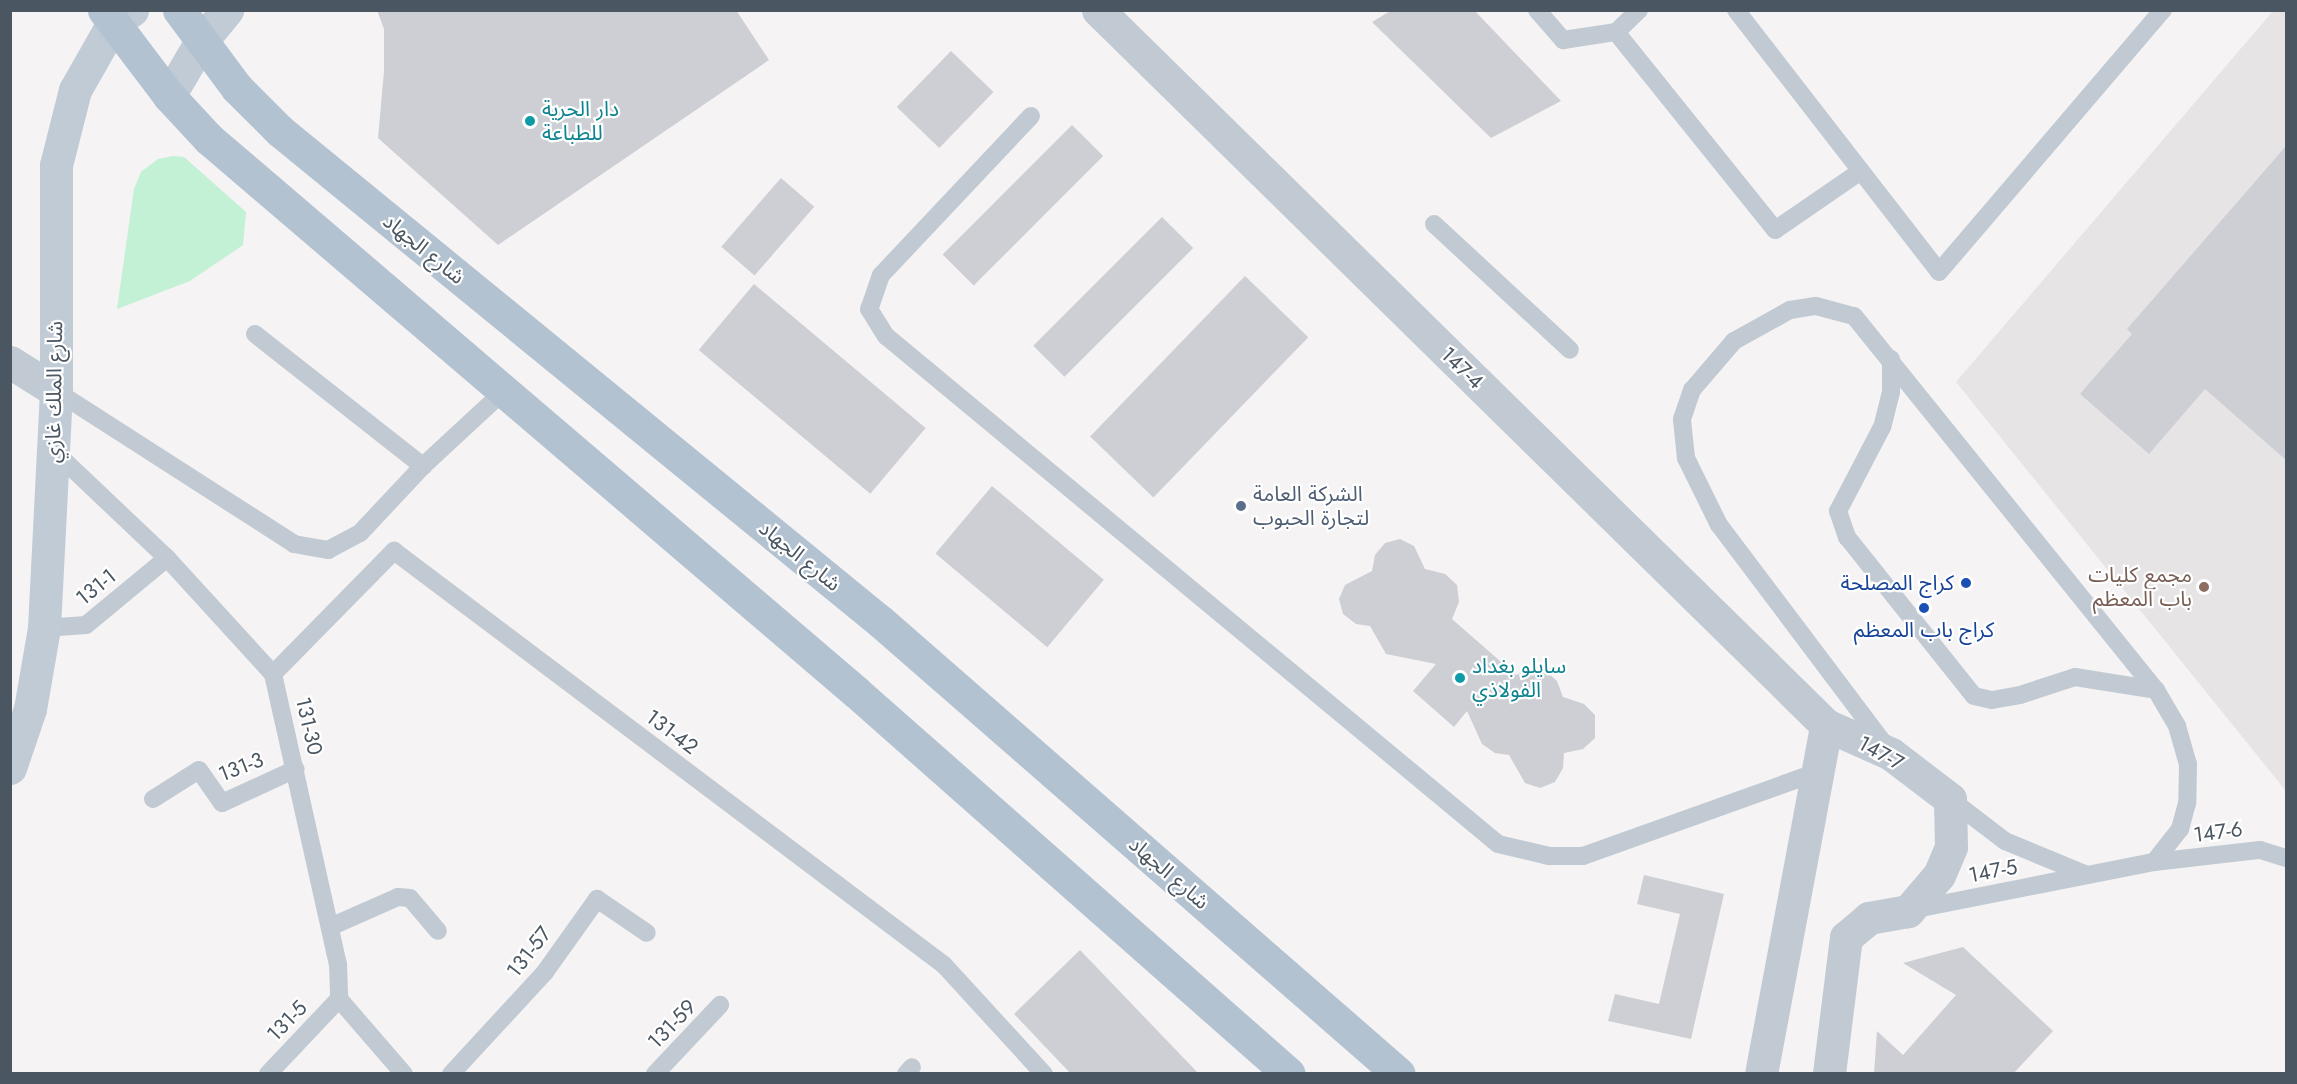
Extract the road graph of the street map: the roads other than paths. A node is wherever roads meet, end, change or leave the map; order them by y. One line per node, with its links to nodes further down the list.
1 (179, 10): 10 (main road)
2 (227, 10): 10 (street)
3 (1098, 10): 28 (street, 147-4)
4 (1538, 10): 9 (lane)
5 (1639, 10): 9 (lane)
6 (1736, 10): 13 (lane)
7 (2163, 10): 13 (lane)
8 (116, 15): 11 (main road, شارع الملك غازي); 19 (street, شارع الملك غازي)
9 (1616, 32): 13 (lane)
10 (200, 43): 11 (street); 50 (main road, شارع الجهاد)
11 (169, 96): 20 (main road)
12 (1031, 116): 32 (lane)
13 (1861, 171)
14 (1434, 224): 16 (lane)
15 (255, 334): 22 (lane)
16 (1570, 350)
17 (1891, 359): 26 (lane); 26 (lane); 29 (lane)
18 (10, 362): 19 (street)
19 (56, 391): 21 (street, شارع الملك غازي); 22 (lane)
20 (504, 391): 22 (lane); 49 (main road)
21 (53, 450): 23 (lane, 131-30); 24 (street, شارع الملك غازي)
22 (423, 466)
23 (167, 558): 24 (lane, 131-1); 25 (lane, 131-30)
24 (44, 628): 27 (street, شارع الملك غازي)
25 (273, 674): 31 (lane, 131-30); 48 (lane, 131-42)
26 (2156, 690): 36 (lane)
27 (21, 702): 30 (street, شارع الملك غازي)
28 (1826, 725): 29 (street, 147-7); 32 (street)
29 (1891, 754): 34 (street, 147-7)
30 (10, 768)
31 (296, 769): 33 (lane, 131-3); 39 (lane, 131-30)
32 (1817, 772): 51 (street)
33 (153, 799)
34 (1950, 799): 37 (lane, 147-5); 38 (street)
35 (2286, 858): 36 (lane, 147-6)
36 (2154, 862): 37 (lane, 147-5)
37 (2087, 875): 38 (lane, 147-5)
38 (1908, 911): 52 (street)
39 (330, 927): 40 (lane); 42 (lane, 131-30)
40 (438, 931)
41 (647, 933): 46 (lane, 131-57)
42 (339, 999): 44 (lane, 131-5); 45 (lane)
43 (720, 1005): 47 (lane, 131-59)
44 (268, 1074)
45 (404, 1074)
46 (451, 1074)
47 (655, 1074)
48 (1044, 1074)
49 (1289, 1074)
50 (1399, 1074)
51 (1761, 1074)
52 (1829, 1074)

